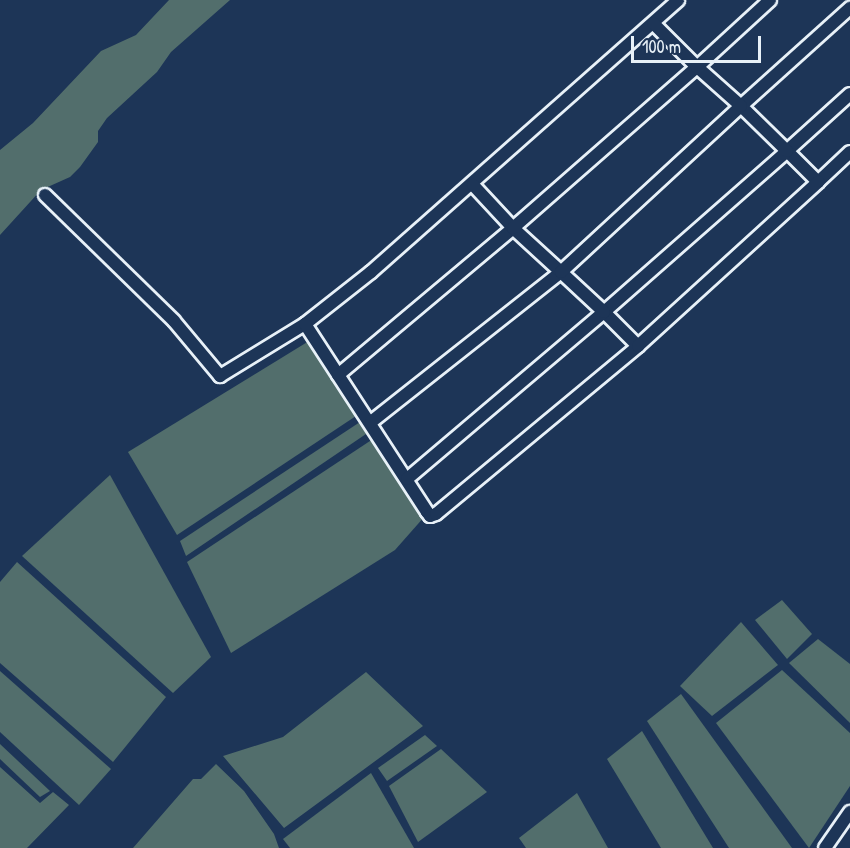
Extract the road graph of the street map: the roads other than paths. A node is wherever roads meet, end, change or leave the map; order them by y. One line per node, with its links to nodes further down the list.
1 (678, 0): 4 (street)
2 (770, 0): 5 (street)
3 (850, 8): 7 (street)
4 (653, 23): 5 (street); 11 (street)
5 (697, 67): 7 (street); 13 (street)
6 (850, 94): 8 (street)
7 (741, 106): 8 (street); 14 (street)
8 (787, 151): 10 (street); 15 (street)
9 (850, 152): 10 (street)
10 (818, 182): 17 (street)
11 (473, 185): 13 (street); 16 (street)
12 (45, 195): 16 (street)
13 (513, 228): 14 (street); 18 (street)
14 (561, 272): 15 (street); 19 (street)
15 (604, 312): 17 (street); 20 (street)
16 (305, 324): 18 (street)
17 (638, 346): 20 (street)
18 (338, 375): 19 (street)
19 (370, 422): 20 (street)
20 (407, 479)
21 (850, 812): 22 (street)
22 (825, 848)

